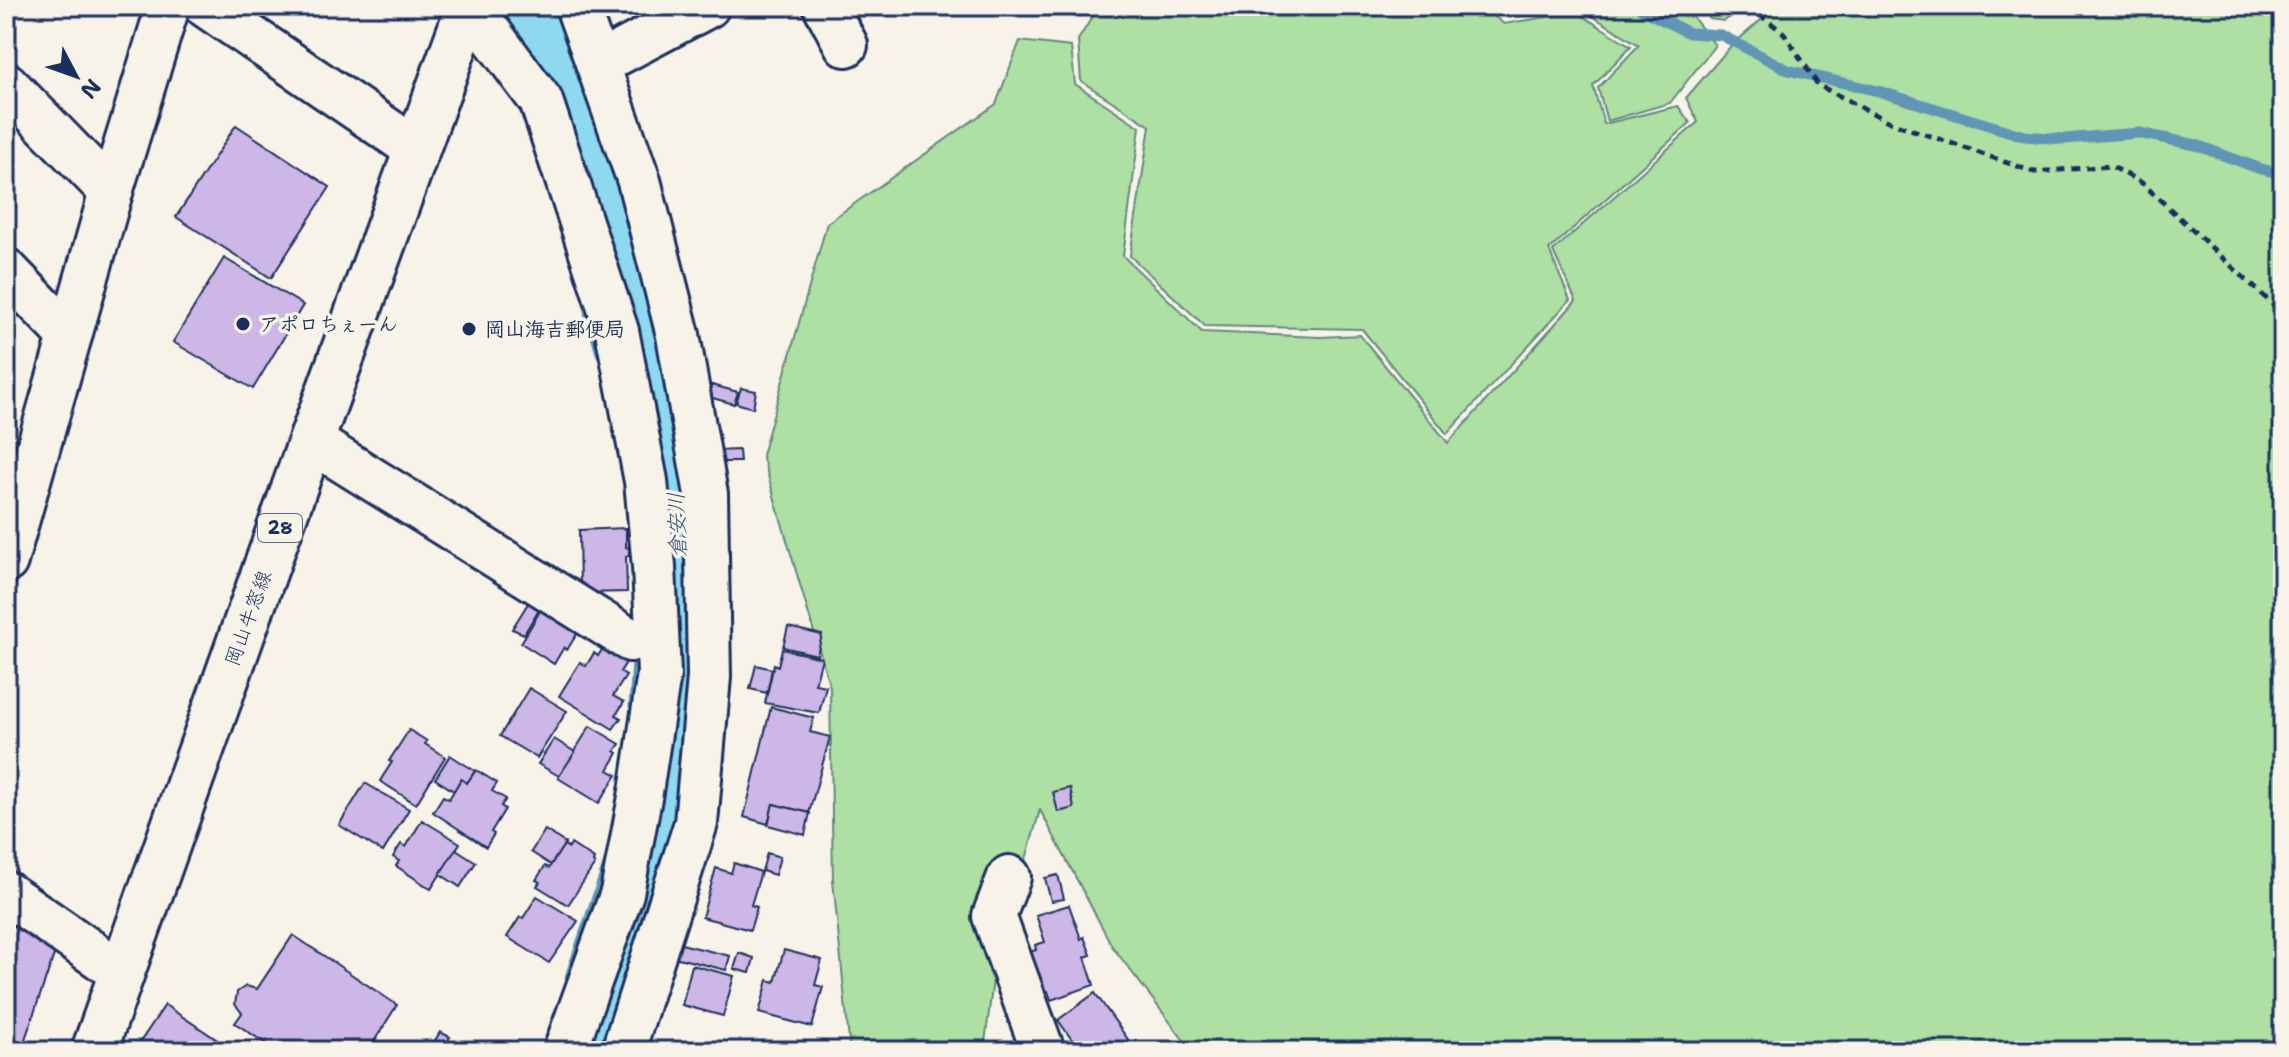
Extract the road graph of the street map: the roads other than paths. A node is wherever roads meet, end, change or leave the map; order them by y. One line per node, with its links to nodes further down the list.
1 (168, 6): 11 (street)
2 (206, 6): 10 (street)
3 (470, 6): 10 (main road, 岡山牛窓線 / 28); 21 (street)
4 (577, 6): 8 (street)
5 (708, 6): 8 (street)
6 (825, 6): 7 (street)
7 (846, 45)
8 (598, 64): 22 (street)
9 (6, 84): 11 (street)
10 (417, 150): 14 (main road, 岡山牛窓線 / 28)
11 (111, 192): 13 (street)
12 (6, 270): 13 (street)
13 (70, 336): 15 (street)
14 (311, 441): 16 (street); 19 (main road, 岡山牛窓線 / 28)
15 (9, 542)
16 (630, 640)
17 (1009, 877): 23 (street)
18 (6, 893): 19 (street)
19 (122, 973): 20 (main road, 岡山牛窓線 / 28)
20 (94, 1051)
21 (565, 1051)
22 (623, 1051)
23 (1043, 1051)

